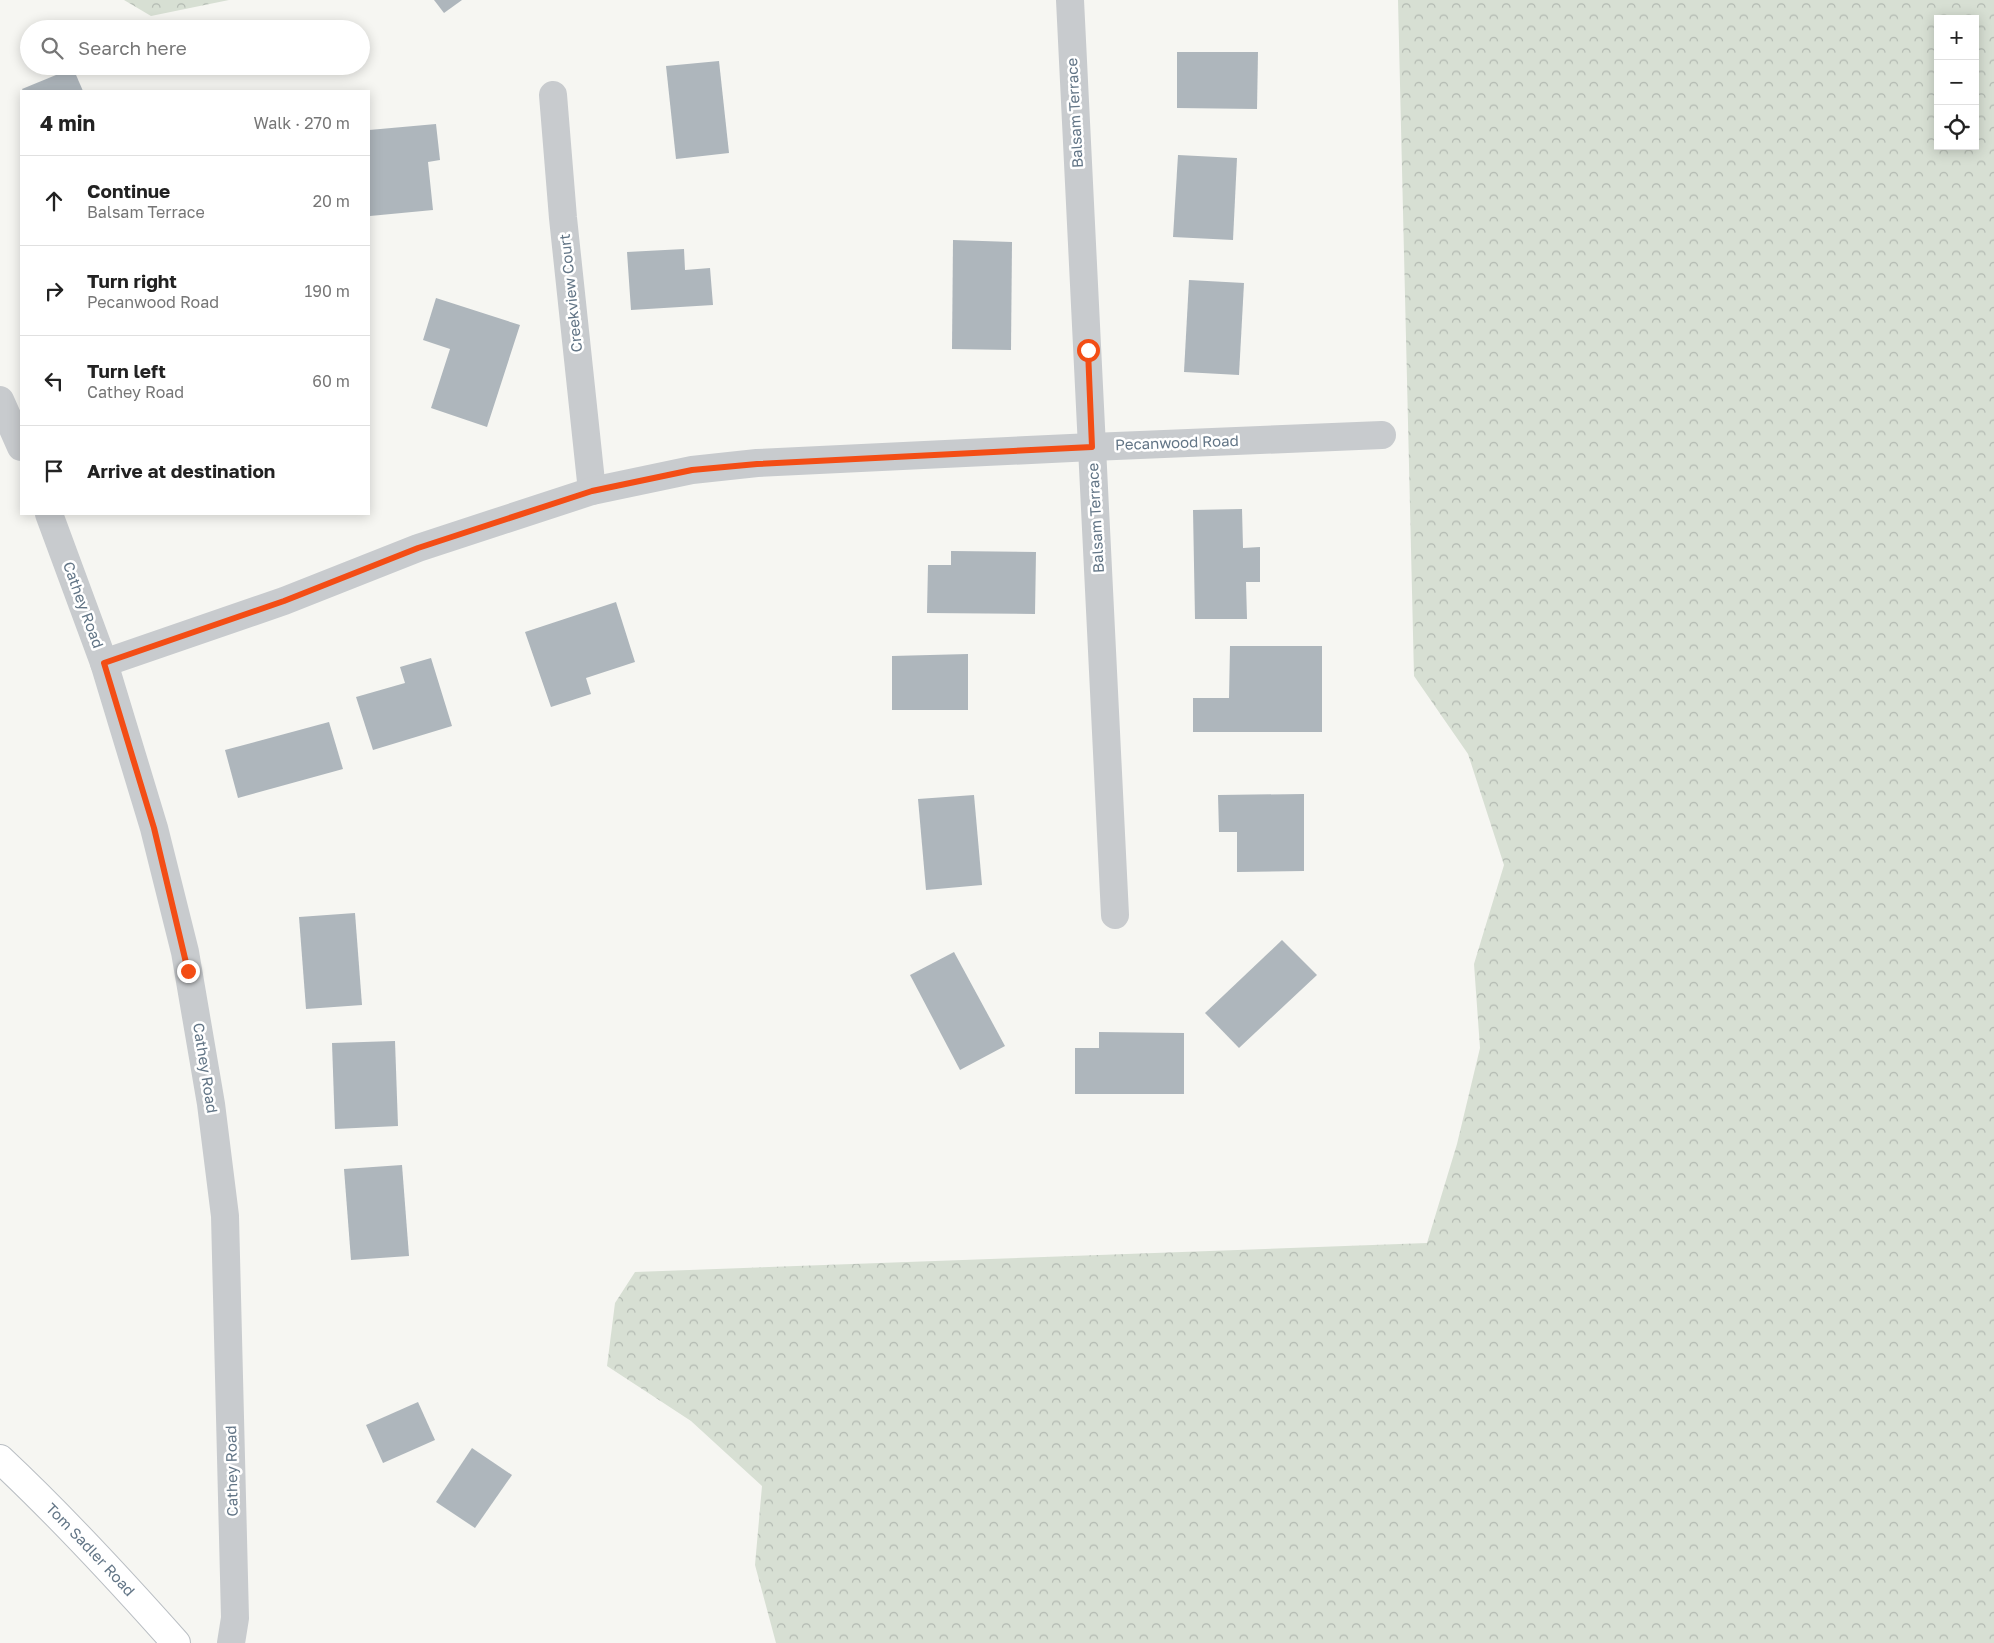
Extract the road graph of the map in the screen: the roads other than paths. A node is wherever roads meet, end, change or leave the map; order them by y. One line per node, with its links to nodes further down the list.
1 (1070, 0): 6 (street, Balsam Terrace)
2 (553, 95): 7 (street, Creekview Court)
3 (0, 400): 5 (street)
4 (1382, 435): 6 (street, Pecanwood Road)
5 (20, 445)
6 (1092, 447): 7 (street, Pecanwood Road); 10 (street, Balsam Terrace)
7 (592, 491): 9 (street, Pecanwood Road)
8 (49, 515): 9 (street, Cathey Road)
9 (104, 663): 13 (street, Cathey Road)
10 (1115, 915)
11 (0, 1459): 12 (street, Tom Sadler Road)
12 (176, 1643)
13 (231, 1643)

